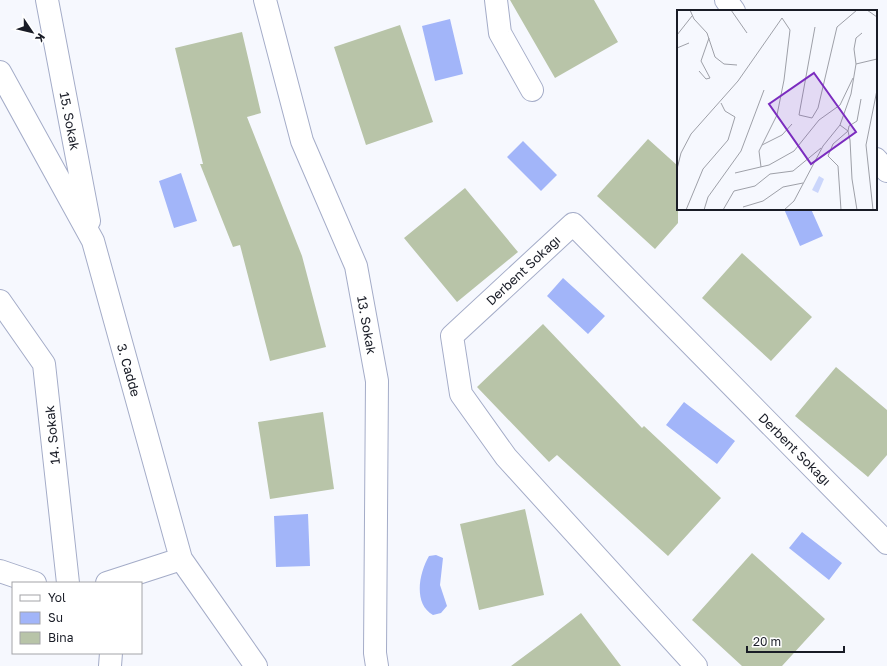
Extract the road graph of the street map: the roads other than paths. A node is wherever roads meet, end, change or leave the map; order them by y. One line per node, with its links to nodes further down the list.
1 (47, 0): 10 (street, 15. Sokak)
2 (266, 0): 21 (street, 13. Sokak)
3 (496, 0): 7 (street)
4 (726, 0): 5 (street)
5 (733, 10)
6 (0, 72): 10 (street, 3. Cadde)
7 (532, 90)
8 (877, 160): 9 (street)
9 (887, 171)
10 (93, 241): 13 (street, 3. Cadde)
11 (0, 301): 16 (street, 14. Sokak)
12 (887, 543): 22 (street, Derbent Sokağı)
13 (181, 558): 17 (street); 20 (street, 3. Cadde)
14 (0, 571): 15 (street)
15 (32, 582)
16 (68, 582)
17 (110, 582)
18 (111, 654): 19 (street)
19 (110, 666)
20 (256, 666)
21 (377, 666)
22 (696, 666)

